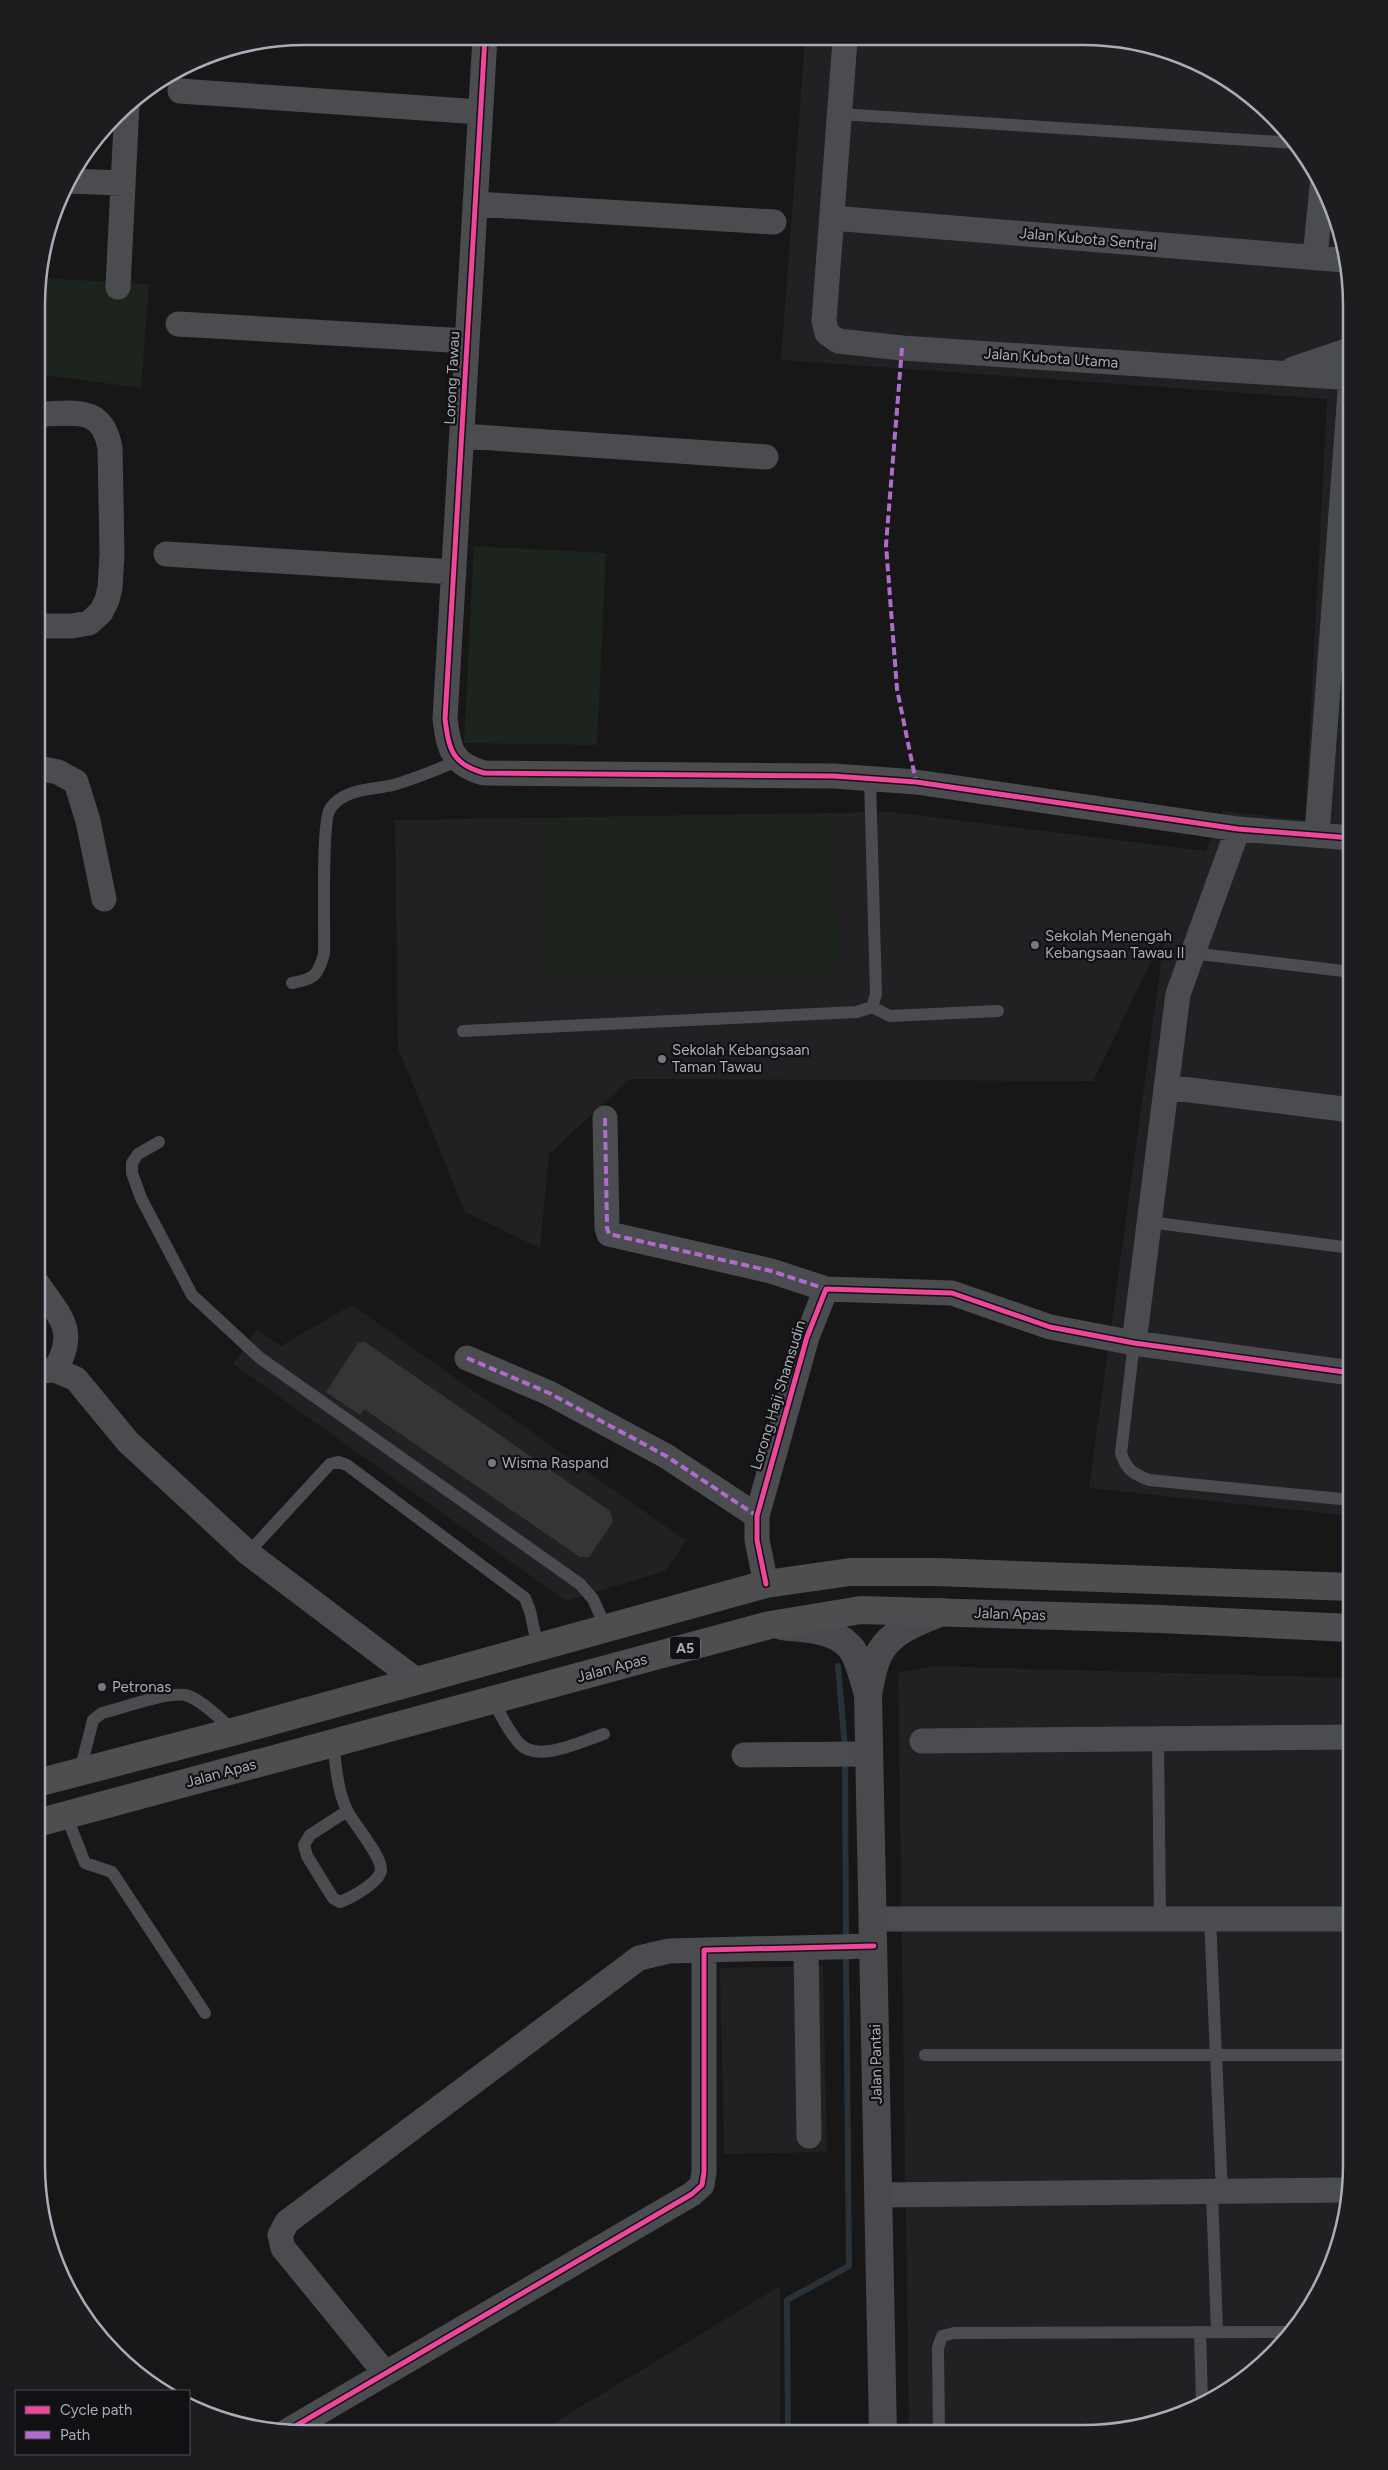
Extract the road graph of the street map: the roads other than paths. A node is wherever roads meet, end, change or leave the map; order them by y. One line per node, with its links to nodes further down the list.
1 (484, 45): 4 (street, Lorong Tawau)
2 (845, 45): 5 (street)
3 (180, 91): 4 (street)
4 (480, 112): 11 (street, Lorong Tawau)
5 (839, 114): 7 (lane); 12 (street)
6 (126, 116): 9 (street)
7 (1286, 142)
8 (77, 181): 9 (street)
9 (122, 183): 16 (street)
10 (1321, 200): 14 (street)
11 (475, 204): 13 (street); 18 (street, Lorong Tawau)
12 (832, 218): 14 (street, Jalan Kubota Sentral); 20 (street, Jalan Kubota Utama)
13 (774, 222)
14 (1315, 257): 15 (street, Jalan Kubota Sentral)
15 (1339, 259)
16 (118, 287)
17 (178, 324): 18 (street)
18 (467, 341): 23 (street, Lorong Tawau)
19 (1343, 352): 20 (street, Jalan Kubota Utama)
20 (1278, 373): 21 (street, Jalan Kubota Utama)
21 (1343, 374)
22 (45, 414): 28 (street)
23 (462, 436): 24 (street); 26 (street, Lorong Tawau)
24 (766, 456)
25 (166, 554): 26 (street)
26 (454, 572): 30 (street, Lorong Tawau)
27 (1343, 593): 29 (street)
28 (45, 626)
29 (1340, 675): 34 (street)
30 (458, 761): 32 (street); 39 (lane)
31 (45, 769): 36 (street)
32 (870, 779): 33 (street); 40 (lane)
33 (1238, 829): 34 (street); 37 (street)
34 (1318, 835): 35 (street)
35 (1343, 837)
36 (104, 899)
37 (1192, 953): 38 (lane); 43 (street)
38 (1343, 971)
39 (292, 983)
40 (872, 1007): 41 (lane); 42 (lane)
41 (998, 1011)
42 (463, 1031)
43 (1166, 1088): 44 (street); 47 (street)
44 (1343, 1109)
45 (605, 1118): 49 (street)
46 (160, 1142): 64 (lane)
47 (1149, 1222): 48 (lane); 51 (street)
48 (1343, 1247)
49 (826, 1289): 51 (street); 56 (street, Lorong Haji Shamsudin)
50 (45, 1295): 53 (street)
51 (1134, 1343): 54 (street); 55 (lane)
52 (468, 1358): 56 (street)
53 (46, 1370): 57 (street)
54 (1343, 1372)
55 (1343, 1499)
56 (757, 1516): 58 (street, Lorong Haji Shamsudin)
57 (248, 1552): 66 (lane); 67 (street)
58 (766, 1584): 59 (highway); 64 (highway)
59 (1296, 1586): 60 (highway); 61 (highway)
60 (1343, 1587)
61 (1343, 1593)
62 (942, 1612): 63 (highway, Jalan Apas / A5); 65 (highway, Jalan Apas / A5); 68 (street)
63 (770, 1625): 68 (street); 69 (highway, Jalan Apas / A5)
64 (606, 1628): 66 (highway)
65 (1343, 1628)
66 (538, 1648): 67 (highway)
67 (416, 1680): 70 (highway)
68 (868, 1694): 76 (street, Jalan Pantai)
69 (492, 1700): 71 (lane); 75 (highway, Jalan Apas / A5)
70 (236, 1731): 78 (highway); 78 (lane)
71 (604, 1734)
72 (1343, 1737): 73 (street)
73 (1158, 1739): 74 (street); 84 (lane)
74 (922, 1741)
75 (333, 1743): 80 (lane); 81 (highway, Jalan Apas / A5)
76 (862, 1754): 77 (street); 83 (street, Jalan Pantai)
77 (744, 1755)
78 (80, 1770): 79 (highway)
79 (45, 1781)
80 (347, 1811): 80 (lane)
81 (66, 1815): 82 (highway, Jalan Apas / A5); 90 (lane)
82 (45, 1821)
83 (874, 1919): 84 (street); 87 (street, Jalan Pantai)
84 (1160, 1919): 85 (street)
85 (1210, 1919): 86 (street); 92 (lane)
86 (1343, 1919)
87 (867, 1947): 88 (street); 97 (street, Jalan Pantai)
88 (816, 1948): 89 (street); 94 (street)
89 (704, 1950): 101 (street); 101 (street)
90 (205, 2013)
91 (925, 2055): 92 (lane)
92 (1216, 2055): 93 (lane); 96 (lane)
93 (1343, 2055)
94 (809, 2136)
95 (1342, 2190): 96 (street)
96 (1217, 2192): 97 (street); 99 (lane)
97 (878, 2195): 104 (street, Jalan Pantai)
98 (1200, 2332): 99 (lane); 102 (lane); 105 (lane)
99 (1217, 2332): 100 (lane)
100 (1283, 2332)
101 (385, 2372): 103 (street)
102 (1202, 2396)
103 (299, 2425)
104 (882, 2425)
105 (939, 2425)

